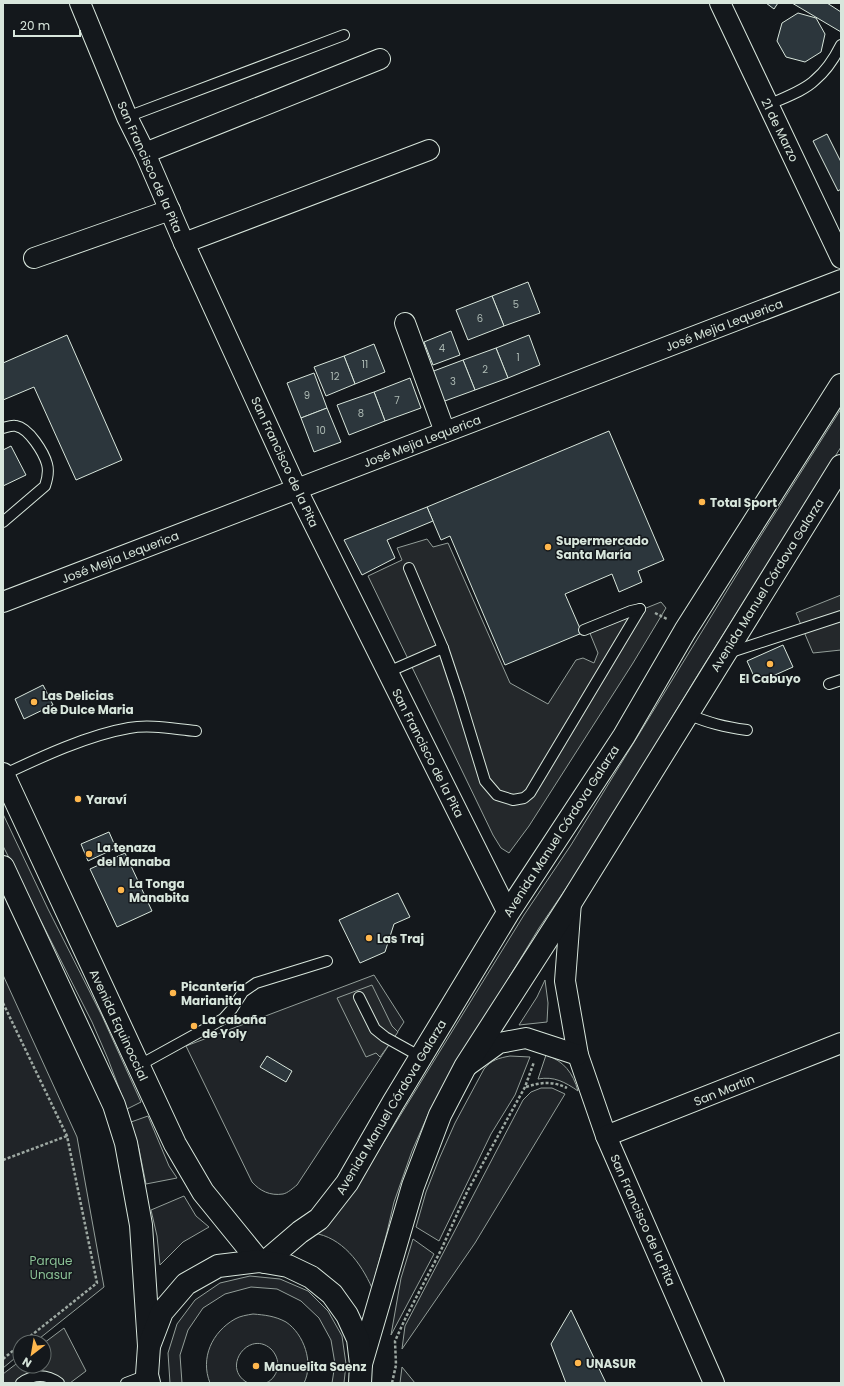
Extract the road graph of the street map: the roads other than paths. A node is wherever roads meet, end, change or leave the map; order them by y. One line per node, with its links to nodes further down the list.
1 (80, 3): 7 (street, San Francisco de la Pita)
2 (720, 3): 6 (street, 21 de Marzo)
3 (344, 35): 7 (lane)
4 (841, 45): 6 (lane)
5 (380, 59): 9 (street)
6 (768, 105): 13 (street, 21 de Marzo)
7 (127, 117): 9 (street, San Francisco de la Pita)
8 (429, 150): 11 (street)
9 (145, 153): 10 (street, San Francisco de la Pita)
10 (170, 210): 11 (street, San Francisco de la Pita); 12 (street)
11 (184, 243): 20 (street, San Francisco de la Pita)
12 (34, 258)
13 (841, 258)
14 (841, 280): 18 (street, José Mejia Lequerica)
15 (405, 323): 18 (street)
16 (841, 386): 37 (main road, Avenida Manuel Córdova Galarza)
17 (3, 428): 21 (lane)
18 (445, 432): 20 (street, José Mejia Lequerica)
19 (841, 466): 27 (main road, Avenida Manuel Córdova Galarza)
20 (297, 490): 23 (street, José Mejia Lequerica); 28 (street, San Francisco de la Pita)
21 (3, 522)
22 (409, 568): 26 (lane)
23 (3, 602)
24 (841, 616): 27 (lane)
25 (584, 630): 26 (lane)
26 (442, 648): 28 (lane)
27 (724, 654): 31 (main road, Avenida Manuel Córdova Galarza)
28 (388, 672): 37 (street, San Francisco de la Pita)
29 (841, 680): 30 (lane)
30 (829, 684)
31 (687, 714): 32 (lane); 36 (main road, Avenida Manuel Córdova Galarza)
32 (747, 730)
33 (196, 731): 34 (lane)
34 (3, 774): 43 (main road, Avenida Equinoccial)
35 (3, 867): 47 (main road)
36 (571, 902): 41 (street, San Francisco de la Pita); 44 (main road, Avenida Manuel Córdova Galarza)
37 (508, 913): 42 (main road, Avenida Manuel Córdova Galarza)
38 (327, 960): 43 (lane)
39 (359, 997): 42 (lane)
40 (841, 1043): 45 (street, San Martin)
41 (578, 1055): 44 (street); 45 (street, San Francisco de la Pita)
42 (420, 1057): 46 (main road, Avenida Manuel Córdova Galarza)
43 (138, 1066): 46 (main road, Avenida Equinoccial)
44 (465, 1067): 48 (main road, Avenida Manuel Córdova Galarza)
45 (606, 1136): 53 (street, San Francisco de la Pita)
46 (262, 1262): 47 (main road); 48 (main road)
47 (149, 1346): 49 (main road)
48 (361, 1374)
49 (148, 1379): 52 (lane)
50 (21, 1383): 51 (lane)
51 (59, 1383)
52 (126, 1383)
53 (714, 1383)

